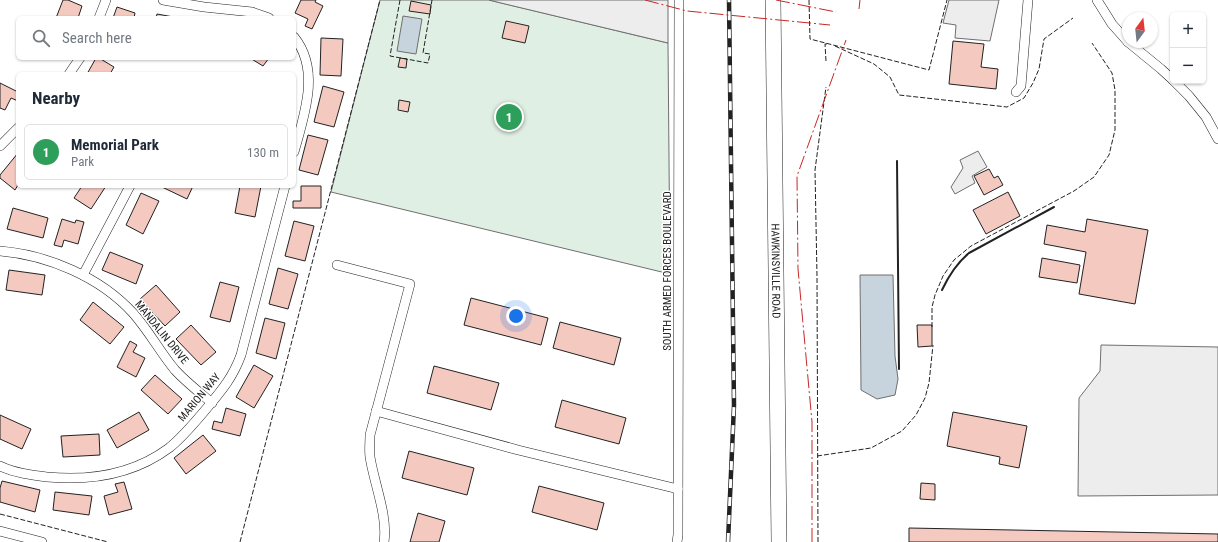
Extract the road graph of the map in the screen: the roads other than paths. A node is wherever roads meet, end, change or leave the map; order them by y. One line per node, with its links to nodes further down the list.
1 (106, 0): 7 (street)
2 (163, 0): 8 (street)
3 (679, 0): 29 (street, SOUTH ARMED FORCES BOULEVARD)
4 (773, 0): 34 (main road, HAWKINSVILLE ROAD)
5 (1028, 0): 16 (street)
6 (1097, 0): 9 (street)
7 (100, 16)
8 (263, 16)
9 (1122, 35)
10 (296, 40): 19 (street)
11 (1135, 48): 14 (street)
12 (79, 60): 13 (street)
13 (70, 72)
14 (1170, 78)
15 (1176, 84): 18 (street)
16 (1016, 92)
17 (16, 130): 20 (street)
18 (1218, 140)
19 (296, 144)
20 (0, 146)
21 (129, 188): 25 (street)
22 (284, 188): 26 (street, MARION WAY)
23 (0, 251): 25 (street, MANDALIN DRIVE)
24 (337, 265): 27 (street)
25 (83, 275): 26 (street, MANDALIN DRIVE)
26 (212, 403): 28 (street, MARION WAY)
27 (376, 411): 29 (street); 32 (street)
28 (0, 466)
29 (678, 489): 33 (street, SOUTH ARMED FORCES BOULEVARD)
30 (0, 532): 31 (street)
31 (42, 542)
32 (384, 542)
33 (677, 542)
34 (779, 542)

